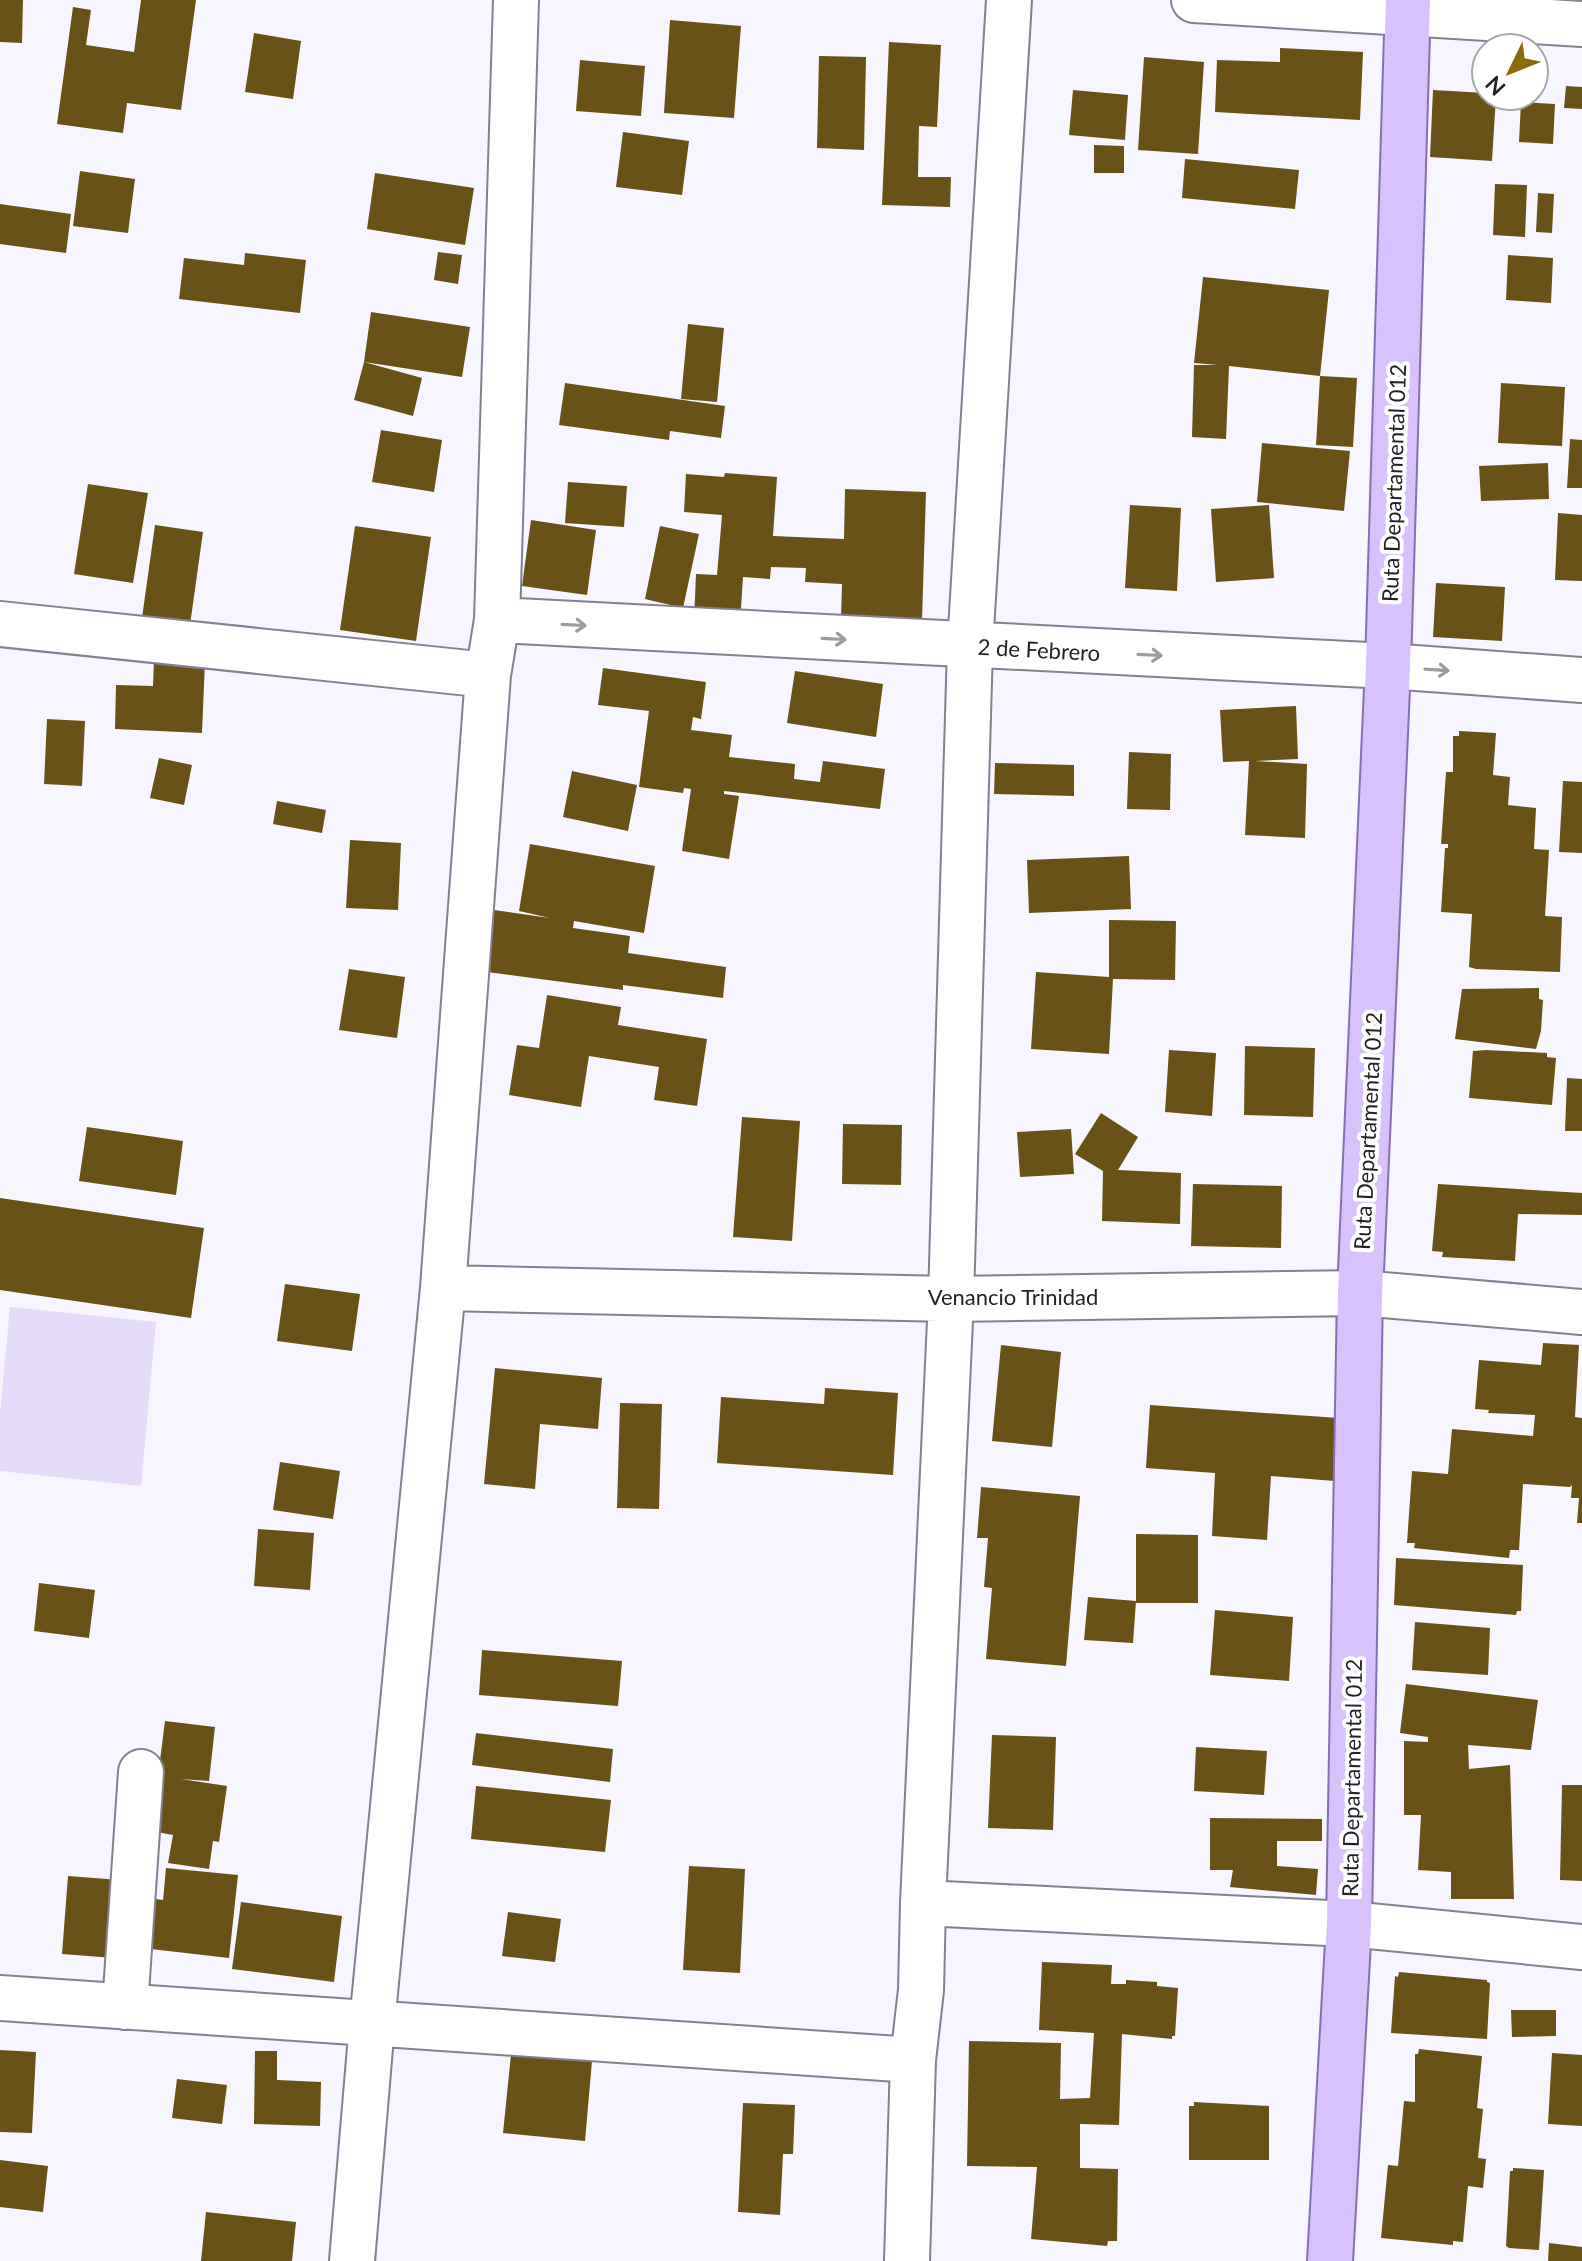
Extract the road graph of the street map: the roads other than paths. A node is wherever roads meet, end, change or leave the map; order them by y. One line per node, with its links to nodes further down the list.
1 (516, 0): 6 (street)
2 (1009, 0): 8 (street)
3 (1194, 0): 4 (street)
4 (1408, 7): 5 (street); 9 (main road, Ruta Departamental 012)
5 (1582, 24)
6 (497, 620): 8 (street, 2 de Febrero, one-way to 8); 10 (street)
7 (0, 624): 10 (street)
8 (970, 647): 9 (street, 2 de Febrero, one-way to 9); 14 (street)
9 (1388, 666): 11 (street, 2 de Febrero, one-way to 11); 13 (main road, Ruta Departamental 012)
10 (488, 675): 12 (street)
11 (1582, 680)
12 (443, 1288): 14 (street, Venancio Trinidad); 22 (street)
13 (1360, 1293): 14 (street, Venancio Trinidad); 15 (street, Venancio Trinidad); 18 (main road, Ruta Departamental 012)
14 (951, 1299): 17 (street)
15 (1582, 1312)
16 (141, 1772): 21 (street)
17 (923, 1903): 18 (street); 23 (street)
18 (1349, 1924): 19 (street); 26 (main road, Ruta Departamental 012)
19 (1582, 1947)
20 (0, 1998): 21 (street)
21 (125, 2007): 22 (street)
22 (372, 2024): 23 (street); 24 (street)
23 (913, 2060): 25 (street)
24 (352, 2261)
25 (907, 2261)
26 (1330, 2261)

